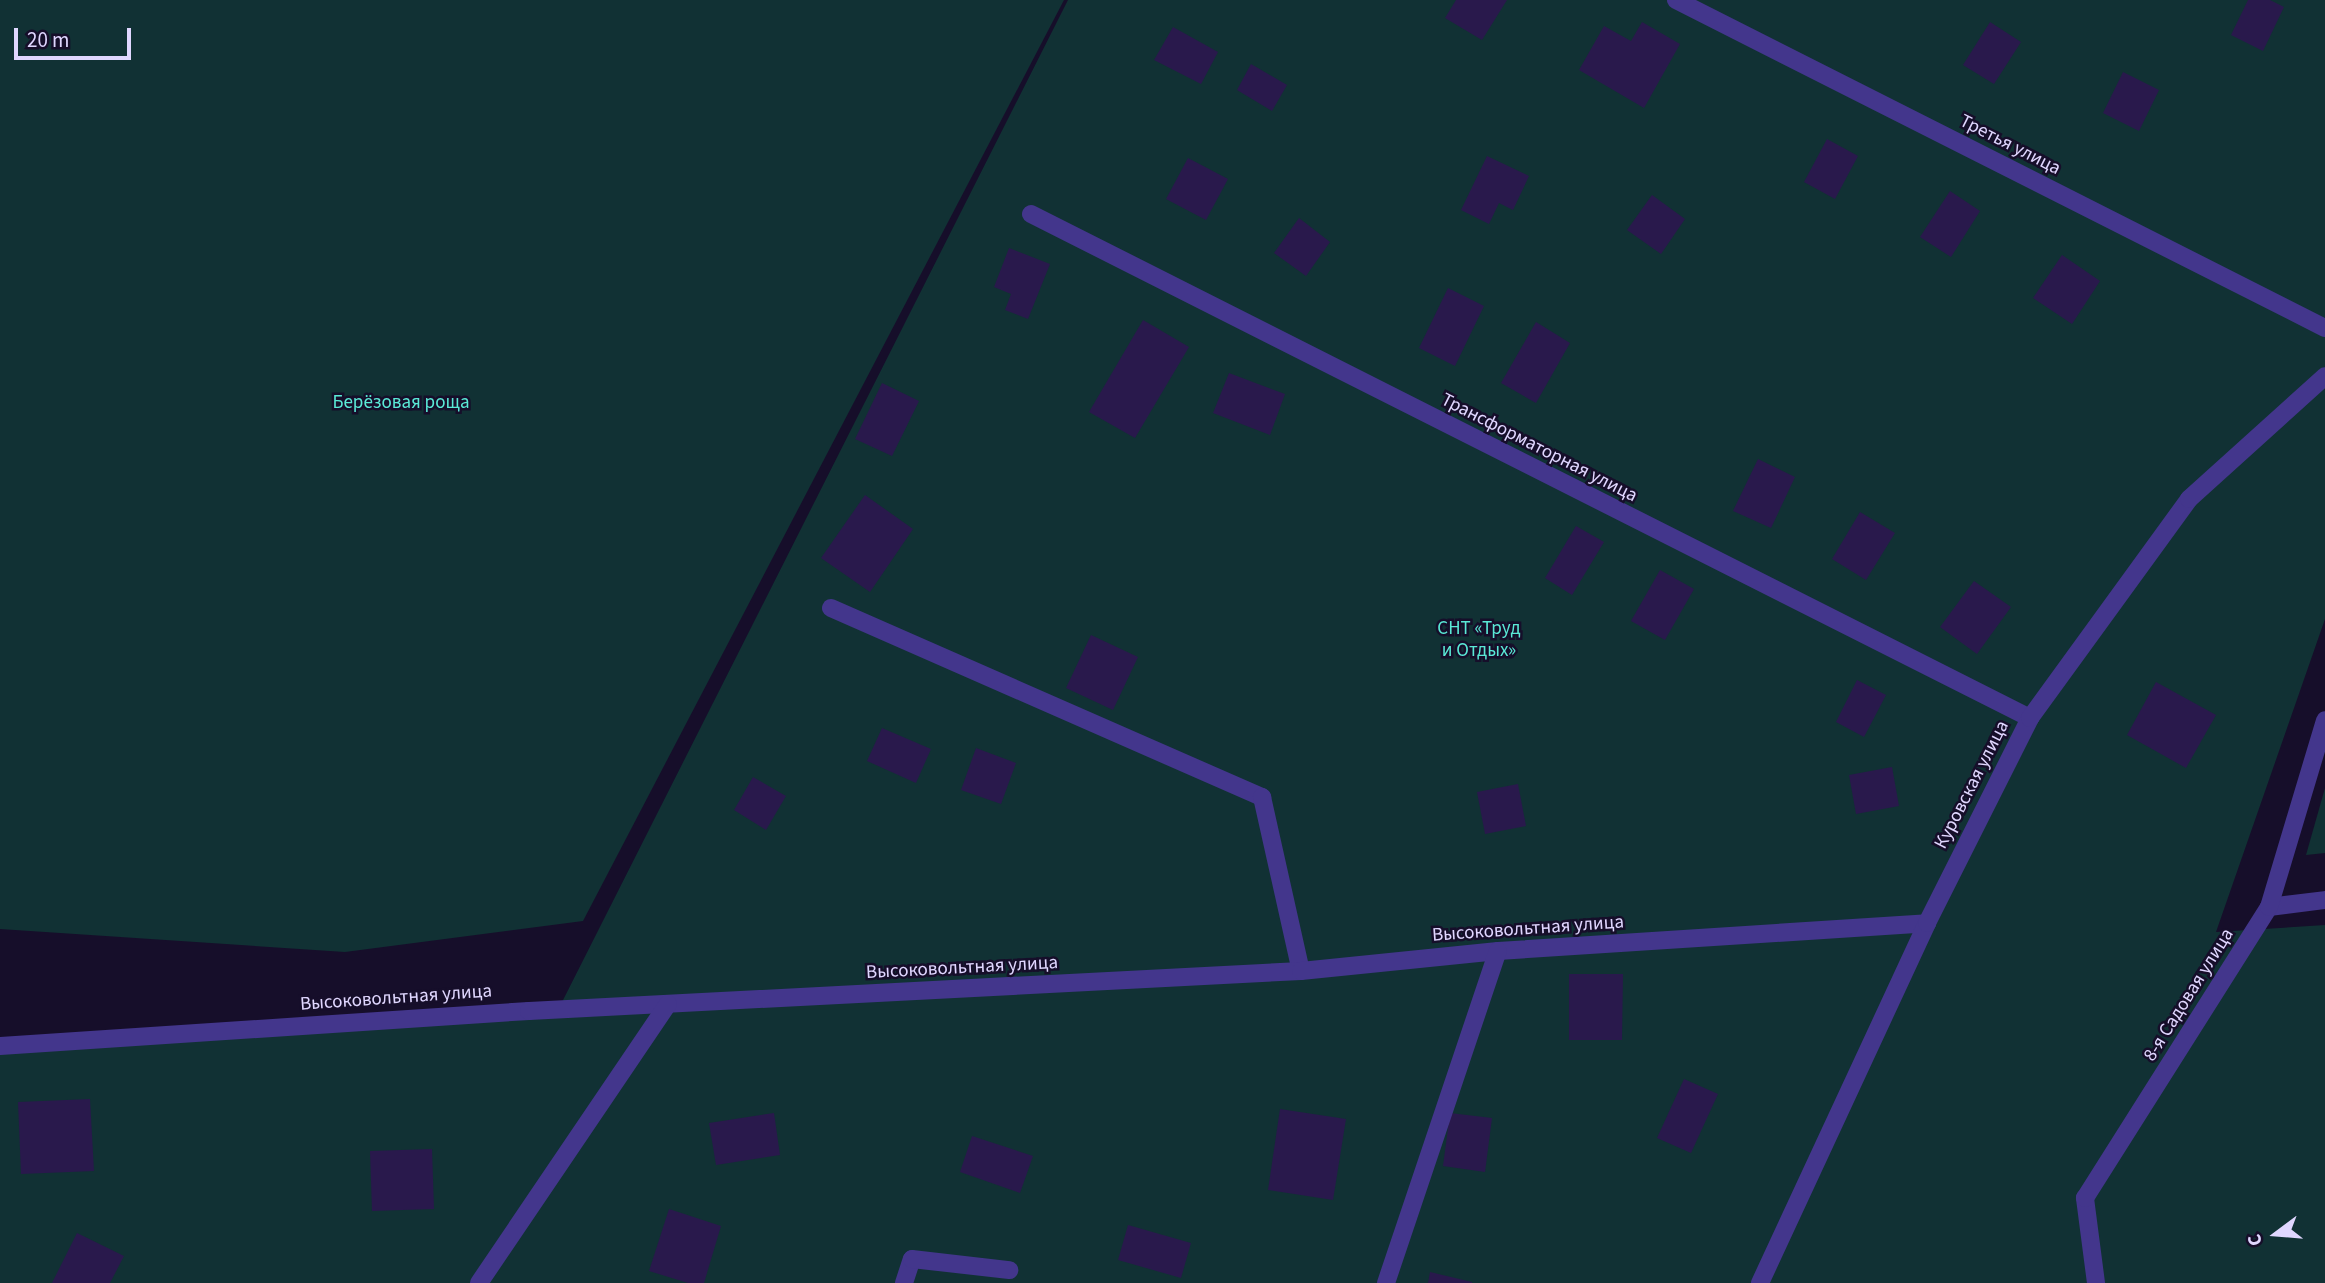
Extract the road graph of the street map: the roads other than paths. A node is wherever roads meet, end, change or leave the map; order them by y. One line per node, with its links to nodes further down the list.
1 (1676, 0): 3 (street, Третья улица)
2 (1031, 214): 6 (street, Трансформаторная улица)
3 (2325, 328)
4 (2325, 376): 6 (street, Куровская улица)
5 (831, 608): 12 (street)
6 (2030, 718): 10 (street, Куровская улица)
7 (2325, 720): 9 (street, 8-я Садовая улица)
8 (2325, 900): 9 (street)
9 (2269, 907): 20 (street, 8-я Садовая улица)
10 (1927, 923): 11 (street, Высоковольтная улица); 19 (street, Куровская улица)
11 (1498, 951): 12 (street, Высоковольтная улица); 18 (street)
12 (1301, 971): 13 (street, Высоковольтная улица)
13 (668, 1004): 14 (street, Высоковольтная улица); 16 (street)
14 (0, 1046)
15 (1009, 1270): 17 (street)
16 (479, 1283)
17 (904, 1283)
18 (1386, 1283)
19 (1760, 1283)
20 (2096, 1283)

